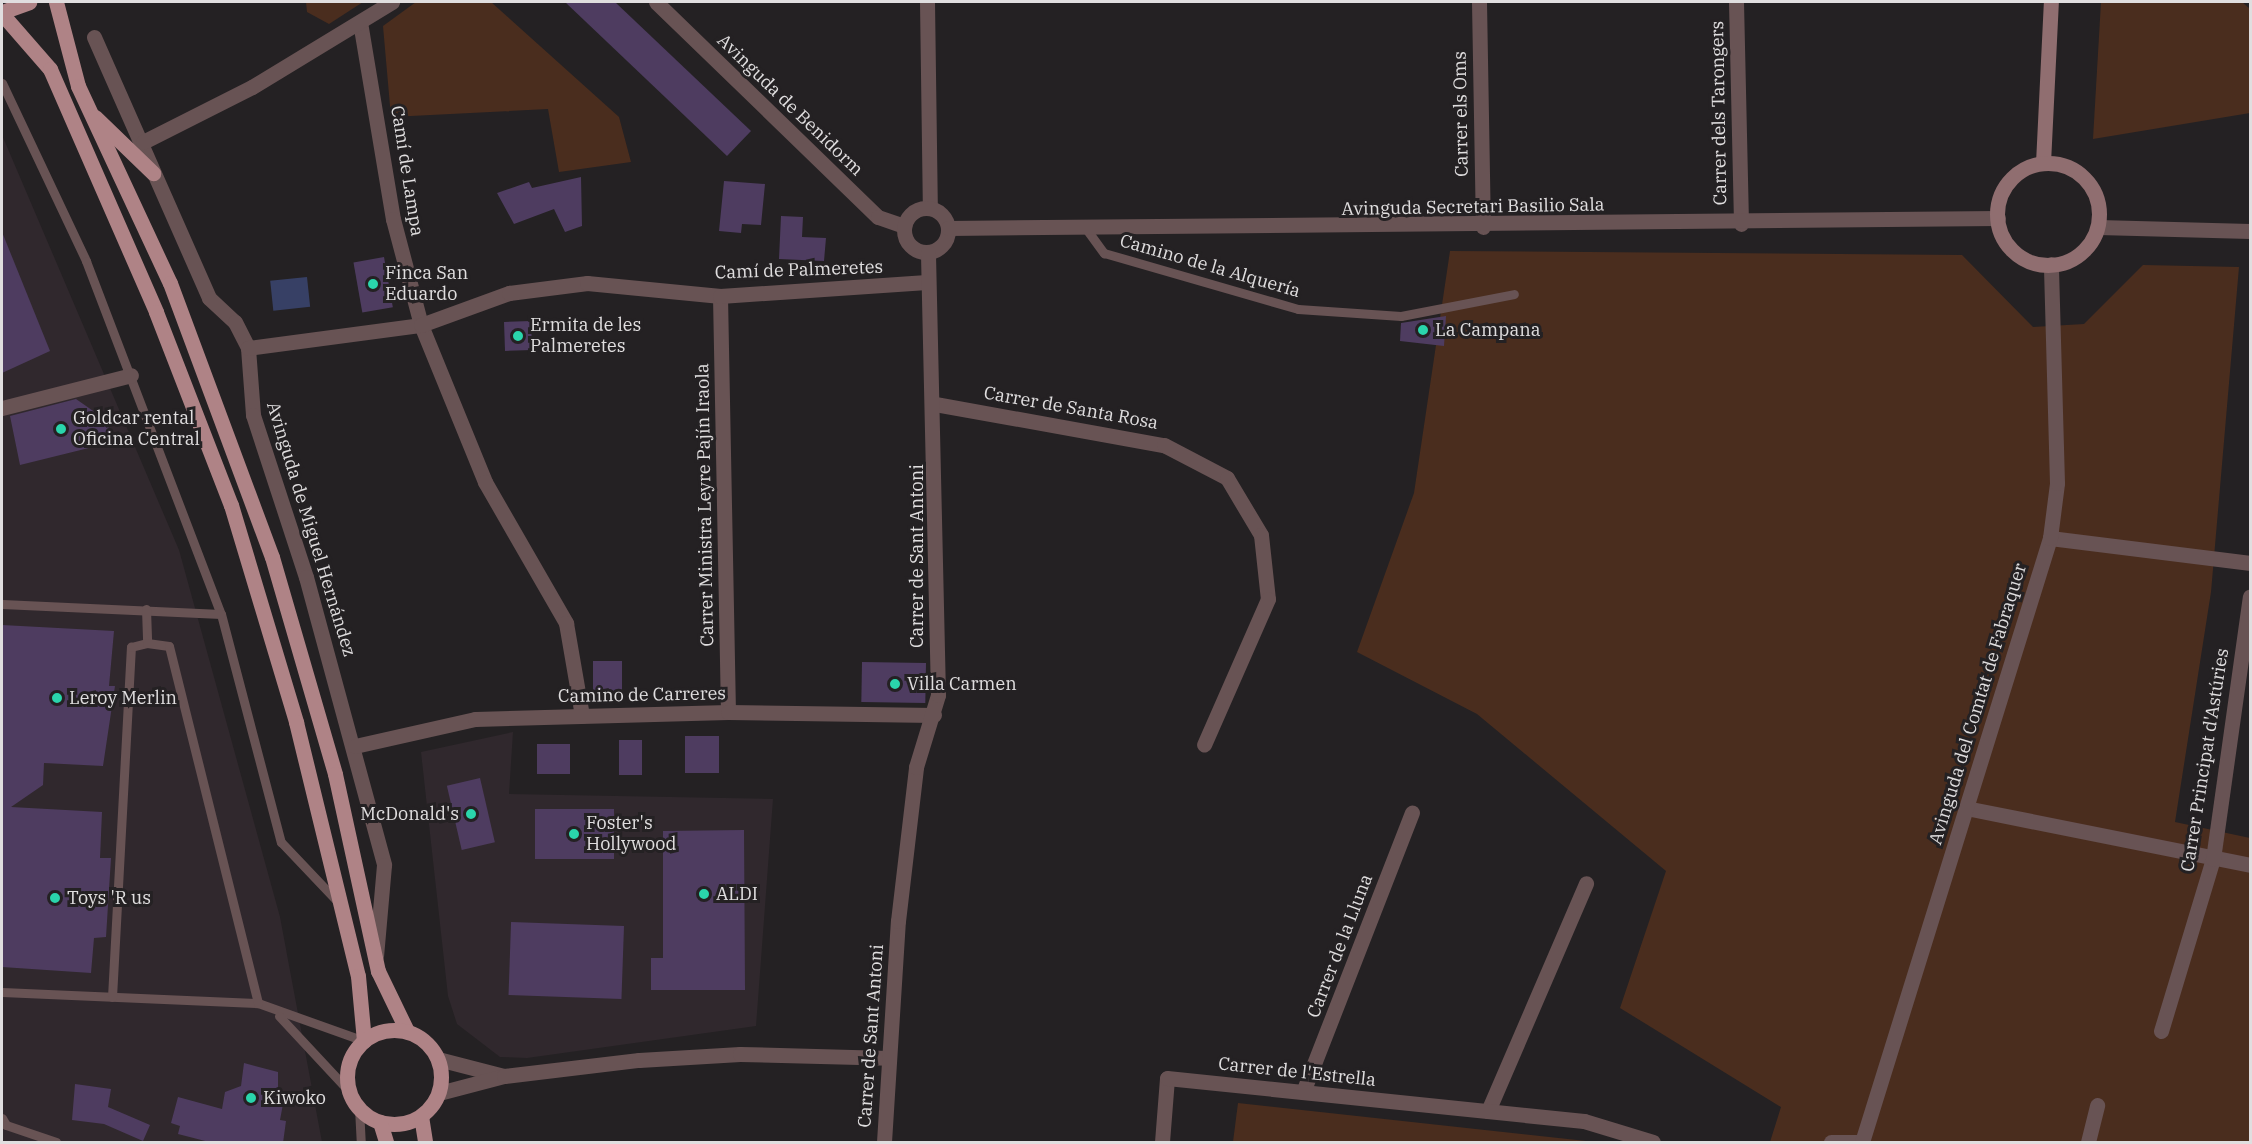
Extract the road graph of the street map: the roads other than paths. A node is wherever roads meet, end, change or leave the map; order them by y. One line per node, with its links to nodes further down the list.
1 (29, 2): 9 (main road)
2 (56, 2): 13 (main road)
3 (392, 2): 10 (street)
4 (656, 2): 20 (street, Avinguda de Benidorm)
5 (927, 2): 17 (street)
6 (1479, 2): 21 (street, Carrer els Oms)
7 (1736, 2): 19 (street, Carrer dels Tarongers)
8 (2051, 2): 15 (street)
9 (2, 13): 53 (main road)
10 (360, 22): 14 (street); 31 (street, Camí de Lampa)
11 (94, 37): 14 (street, Avinguda de Miguel Hernández)
12 (2, 83): 33 (lane)
13 (91, 114): 16 (main road); 54 (main road)
14 (143, 142): 16 (street, Avinguda de Miguel Hernández)
15 (2043, 163): 18 (street); 22 (street)
16 (153, 173): 32 (street, Avinguda de Miguel Hernández)
17 (930, 208): 20 (street); 23 (street)
18 (1998, 218): 19 (street, Avinguda Secretari Basilio Sala); 27 (street)
19 (1741, 224): 21 (street, Avinguda Secretari Basilio Sala)
20 (904, 226): 26 (street)
21 (1482, 227): 24 (street, Avinguda Secretari Basilio Sala)
22 (2098, 227): 25 (street); 27 (street)
23 (948, 228): 24 (street, Avinguda Secretari Basilio Sala); 26 (street)
24 (1087, 230): 29 (lane, Camino de la Alquería)
25 (2250, 231)
26 (928, 252): 28 (street, Carrer de Sant Antoni)
27 (2051, 264): 36 (street, Avinguda del Comtat de Fabraquer)
28 (927, 282): 30 (street, Camí de Palmeretes); 34 (street, Carrer de Sant Antoni)
29 (1514, 294)
30 (720, 296): 31 (street, Camí de Palmeretes); 43 (street, Carrer Ministra Leyre Pajín Iraola)
31 (421, 325): 32 (street, Camí de Palmeretes); 44 (street, Camí de Lampa)
32 (248, 348): 47 (street, Avinguda de Miguel Hernández)
33 (131, 375): 35 (street); 41 (lane)
34 (935, 404): 45 (street, Carrer de Sant Antoni); 46 (street, Carrer de Santa Rosa)
35 (2, 408)
36 (2050, 538): 37 (street); 48 (street, Avinguda del Comtat de Fabraquer)
37 (2250, 563)
38 (2250, 597): 50 (street, Carrer Principat d'Astúries)
39 (2, 604): 40 (lane)
40 (146, 609): 41 (lane); 42 (lane)
41 (221, 614): 53 (lane)
42 (147, 643): 56 (lane); 57 (lane)
43 (728, 712): 44 (street, Camino de Carreres); 45 (street, Camino de Carreres)
44 (582, 716): 47 (street, Camino de Carreres)
45 (933, 716): 62 (street, Carrer de Sant Antoni)
46 (1204, 745)
47 (355, 746): 54 (street, Avinguda de Miguel Hernández)
48 (1966, 808): 50 (street); 82 (street, Avinguda del Comtat de Fabraquer)
49 (1412, 813): 66 (street, Carrer de la Lluna)
50 (2212, 859): 51 (street); 59 (street, Carrer Principat d'Astúries)
51 (2250, 865)
52 (1586, 883): 70 (street)
53 (340, 904): 61 (main road)
54 (376, 956): 60 (main road)
55 (2, 992): 56 (lane)
56 (112, 998): 57 (lane)
57 (258, 1003): 58 (lane)
58 (277, 1014): 61 (lane); 65 (lane)
59 (2161, 1031)
60 (406, 1032): 61 (main road); 63 (main road)
61 (364, 1041): 65 (main road)
62 (888, 1058): 64 (street); 78 (street, Carrer de Sant Antoni)
63 (438, 1059): 64 (street); 67 (main road)
64 (504, 1076): 67 (street)
65 (349, 1091): 69 (main road)
66 (1304, 1092): 70 (street, Carrer de l'Estrella); 79 (street, Carrer de l'Estrella)
67 (439, 1093): 71 (main road)
68 (2097, 1105): 83 (street)
69 (359, 1108): 73 (main road); 75 (lane)
70 (1488, 1111): 80 (street, Carrer de l'Estrella)
71 (421, 1116): 73 (main road); 77 (main road)
72 (2, 1118): 74 (lane)
73 (380, 1122): 76 (main road)
74 (56, 1143)
75 (361, 1143)
76 (386, 1143)
77 (425, 1143)
78 (884, 1143)
79 (1162, 1143)
80 (1653, 1143)
81 (1832, 1143): 82 (street)
82 (1861, 1143)
83 (2088, 1143)

